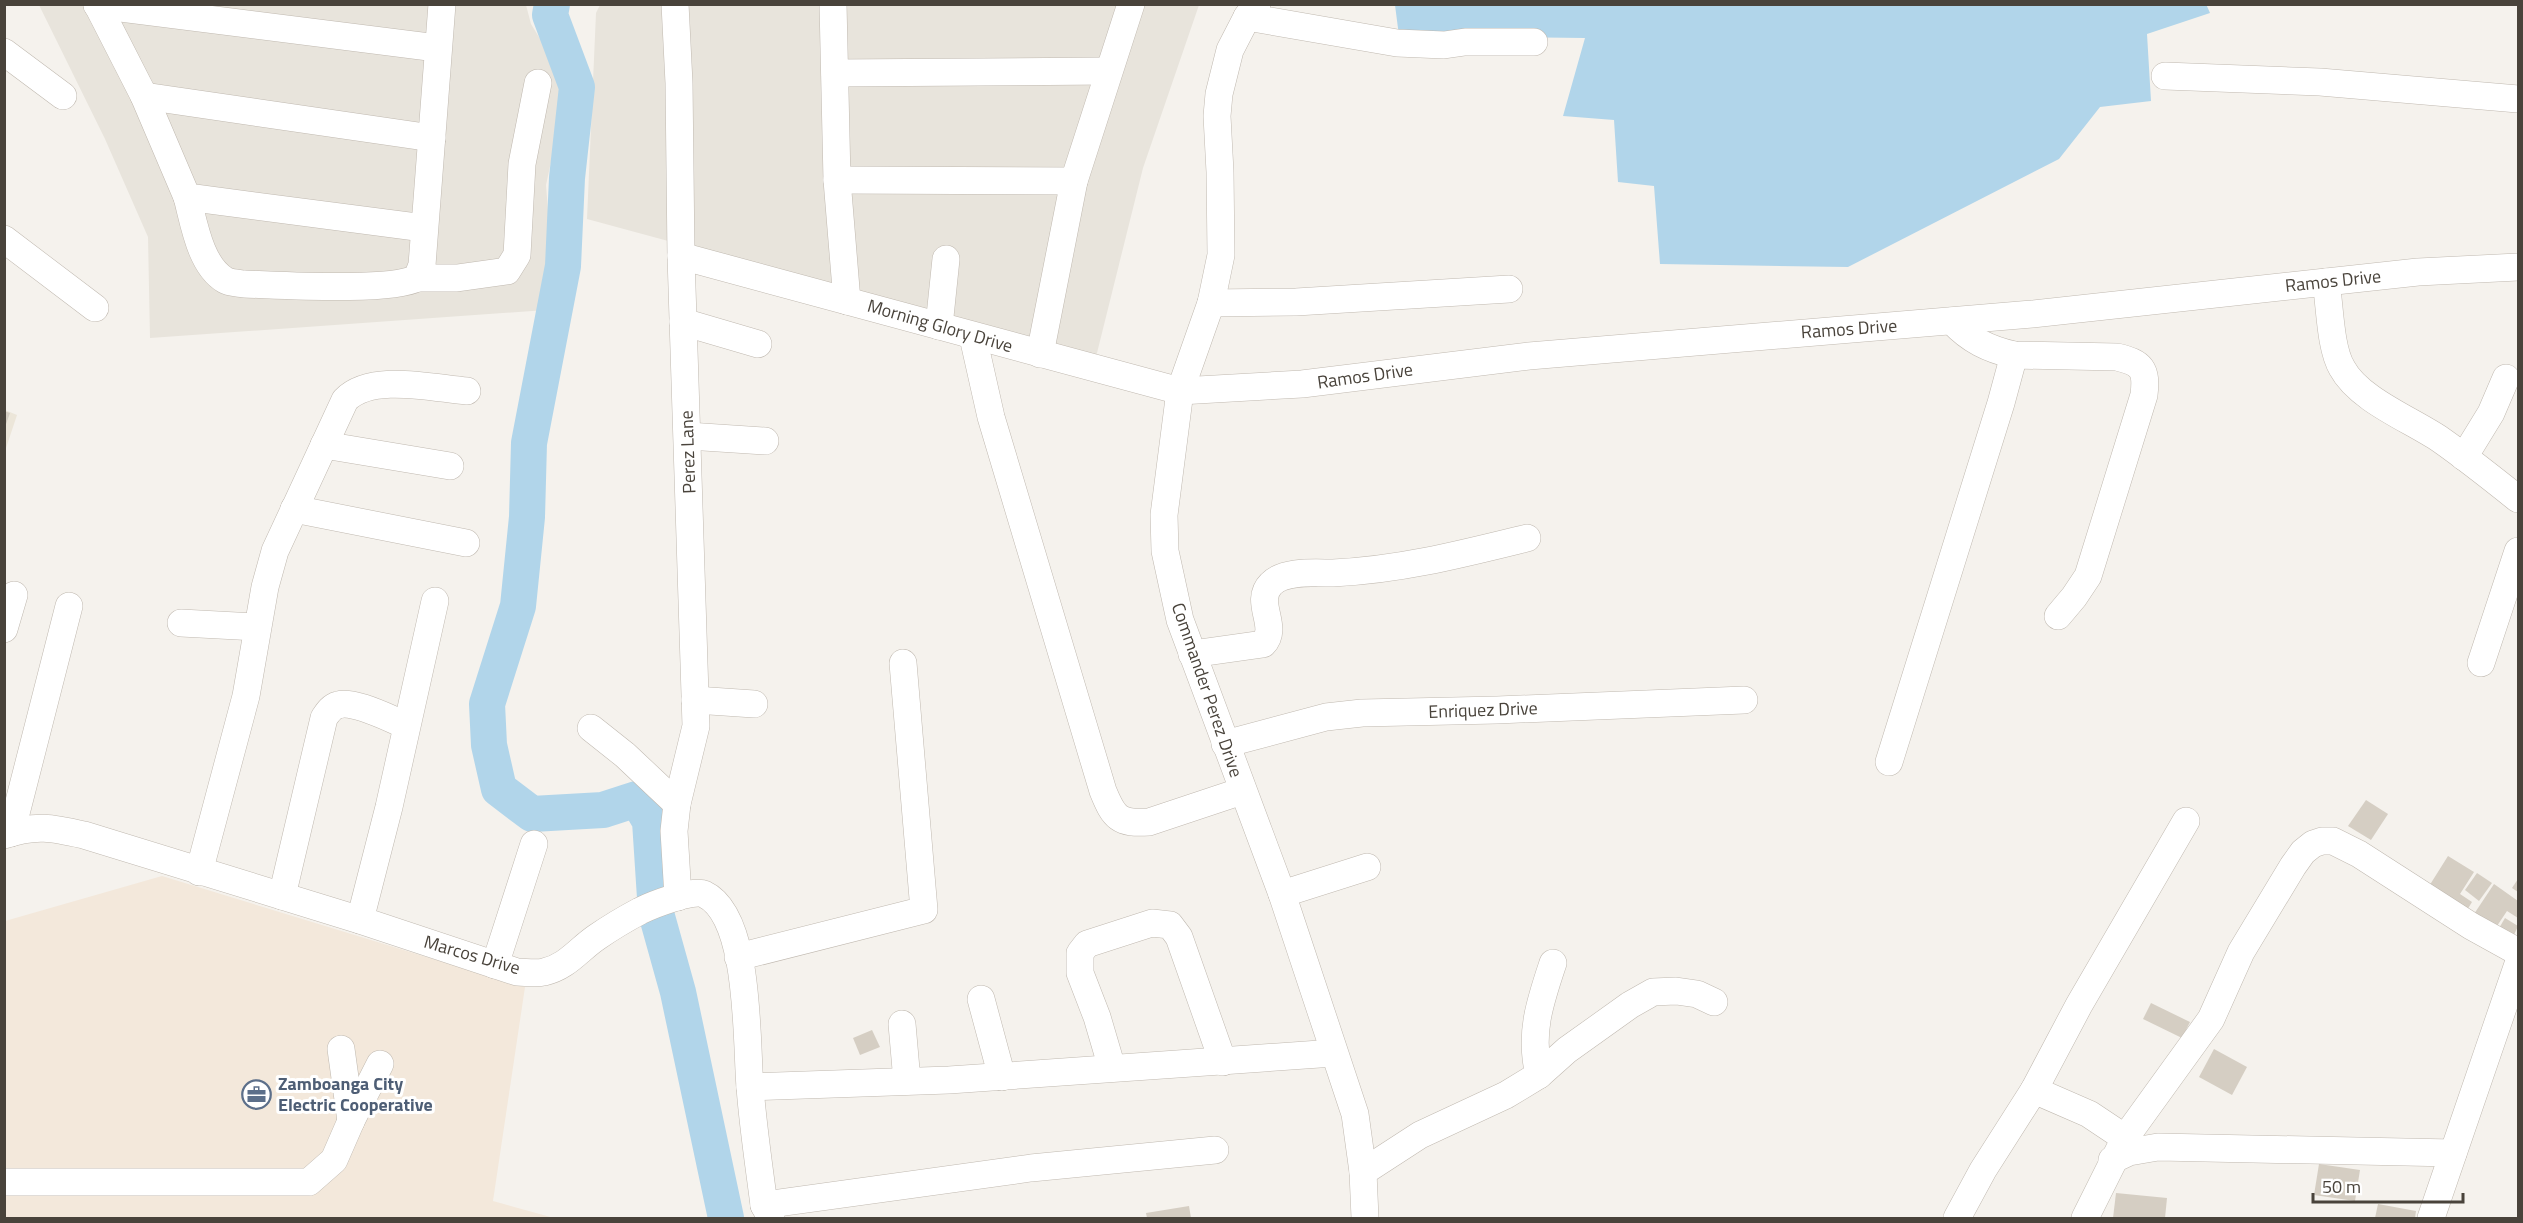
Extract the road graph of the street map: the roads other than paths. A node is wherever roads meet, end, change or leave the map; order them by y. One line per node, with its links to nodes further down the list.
1 (442, 4): 8 (street)
2 (675, 4): 23 (street, Perez Lane)
3 (833, 4): 11 (street, Morning Glory Drive)
4 (1131, 4): 10 (street)
5 (97, 5): 8 (street); 15 (street)
6 (1252, 10): 7 (street); 30 (street, Commander Perez Drive)
7 (1534, 42)
8 (437, 48): 17 (street)
9 (4, 52): 14 (street)
10 (1108, 71): 11 (street); 19 (street)
11 (836, 73): 18 (street, Morning Glory Drive)
12 (2165, 76): 16 (street)
13 (538, 83): 26 (street)
14 (63, 96)
15 (144, 96): 17 (street); 20 (street)
16 (2518, 99)
17 (432, 138): 21 (street)
18 (837, 180): 19 (street); 29 (street, Morning Glory Drive)
19 (1074, 181): 37 (street)
20 (187, 197): 21 (street); 26 (street)
21 (424, 228): 26 (street)
22 (4, 239): 31 (street)
23 (681, 256): 29 (street); 33 (street, Perez Lane)
24 (946, 259): 34 (street)
25 (2518, 267): 27 (street, Ramos Drive)
26 (417, 278)
27 (2326, 282): 32 (street, Ramos Drive); 45 (street)
28 (1509, 289): 30 (street)
29 (847, 301): 34 (street, Morning Glory Drive)
30 (1211, 303): 41 (street, Commander Perez Drive)
31 (95, 308)
32 (1952, 321): 38 (street); 41 (street, Ramos Drive)
33 (683, 322): 36 (street); 42 (street, Perez Lane)
34 (939, 326): 35 (street, Morning Glory Drive)
35 (973, 337): 37 (street, Morning Glory Drive); 69 (street)
36 (758, 344)
37 (1040, 354): 41 (street, Morning Glory Drive)
38 (2014, 355): 55 (street); 68 (street)
39 (2506, 378): 45 (street)
40 (467, 391): 44 (street)
41 (1180, 391): 59 (street, Commander Perez Drive)
42 (688, 436): 43 (street); 62 (street, Perez Lane)
43 (765, 441)
44 (324, 445): 46 (street); 48 (street)
45 (2464, 458): 47 (street)
46 (450, 466)
47 (2518, 499)
48 (294, 509): 50 (street); 57 (street)
49 (1527, 538): 59 (street)
50 (466, 543)
51 (2518, 551): 61 (street)
52 (14, 595): 58 (street)
53 (435, 601): 65 (street)
54 (69, 606): 72 (street)
55 (2058, 616)
56 (181, 623): 57 (street)
57 (257, 627): 75 (street)
58 (4, 629)
59 (1192, 654): 67 (street, Commander Perez Drive)
60 (903, 663): 80 (street)
61 (2481, 663)
62 (695, 700): 64 (street); 70 (street, Perez Lane)
63 (1744, 700): 67 (street, Enriquez Drive)
64 (754, 704)
65 (406, 725): 77 (street); 79 (street)
66 (591, 728): 70 (street)
67 (1225, 744): 69 (street, Commander Perez Drive)
68 (1889, 762)
69 (1242, 791): 76 (street, Commander Perez Drive)
70 (677, 804): 78 (street, Perez Lane)
71 (2186, 821): 96 (street)
72 (8, 834): 75 (street, Marcos Drive)
73 (534, 844): 82 (street)
74 (1367, 867): 76 (street)
75 (199, 872): 77 (street, Marcos Drive)
76 (1282, 894): 88 (street, Commander Perez Drive)
77 (282, 896): 79 (street, Marcos Drive)
78 (674, 899): 80 (street, Marcos Drive); 82 (street, Marcos Drive)
79 (360, 920): 82 (street, Marcos Drive)
80 (738, 957): 95 (street, Marcos Drive)
81 (1553, 963): 92 (street)
82 (495, 965)
83 (2517, 968): 98 (street); 100 (street)
84 (981, 999): 93 (street)
85 (1714, 1002): 92 (street)
86 (902, 1024): 94 (street)
87 (341, 1049): 97 (street)
88 (1334, 1053): 89 (street); 101 (street, Commander Perez Drive)
89 (1222, 1062): 91 (street); 91 (street)
90 (380, 1064): 97 (street)
91 (1112, 1068): 93 (street)
92 (1539, 1075): 101 (street)
93 (1002, 1077): 94 (street)
94 (907, 1081): 95 (street)
95 (750, 1087): 103 (street, Marcos Drive)
96 (2034, 1090): 98 (street); 105 (street)
97 (351, 1121): 102 (street)
98 (2119, 1149): 100 (street); 106 (street)
99 (1215, 1150): 103 (street)
100 (2453, 1153): 107 (street)
101 (1363, 1172): 104 (street, Commander Perez Drive)
102 (4, 1182)
103 (767, 1212)
104 (1365, 1218)
105 (1957, 1218)
106 (2085, 1218)
107 (2431, 1218)

